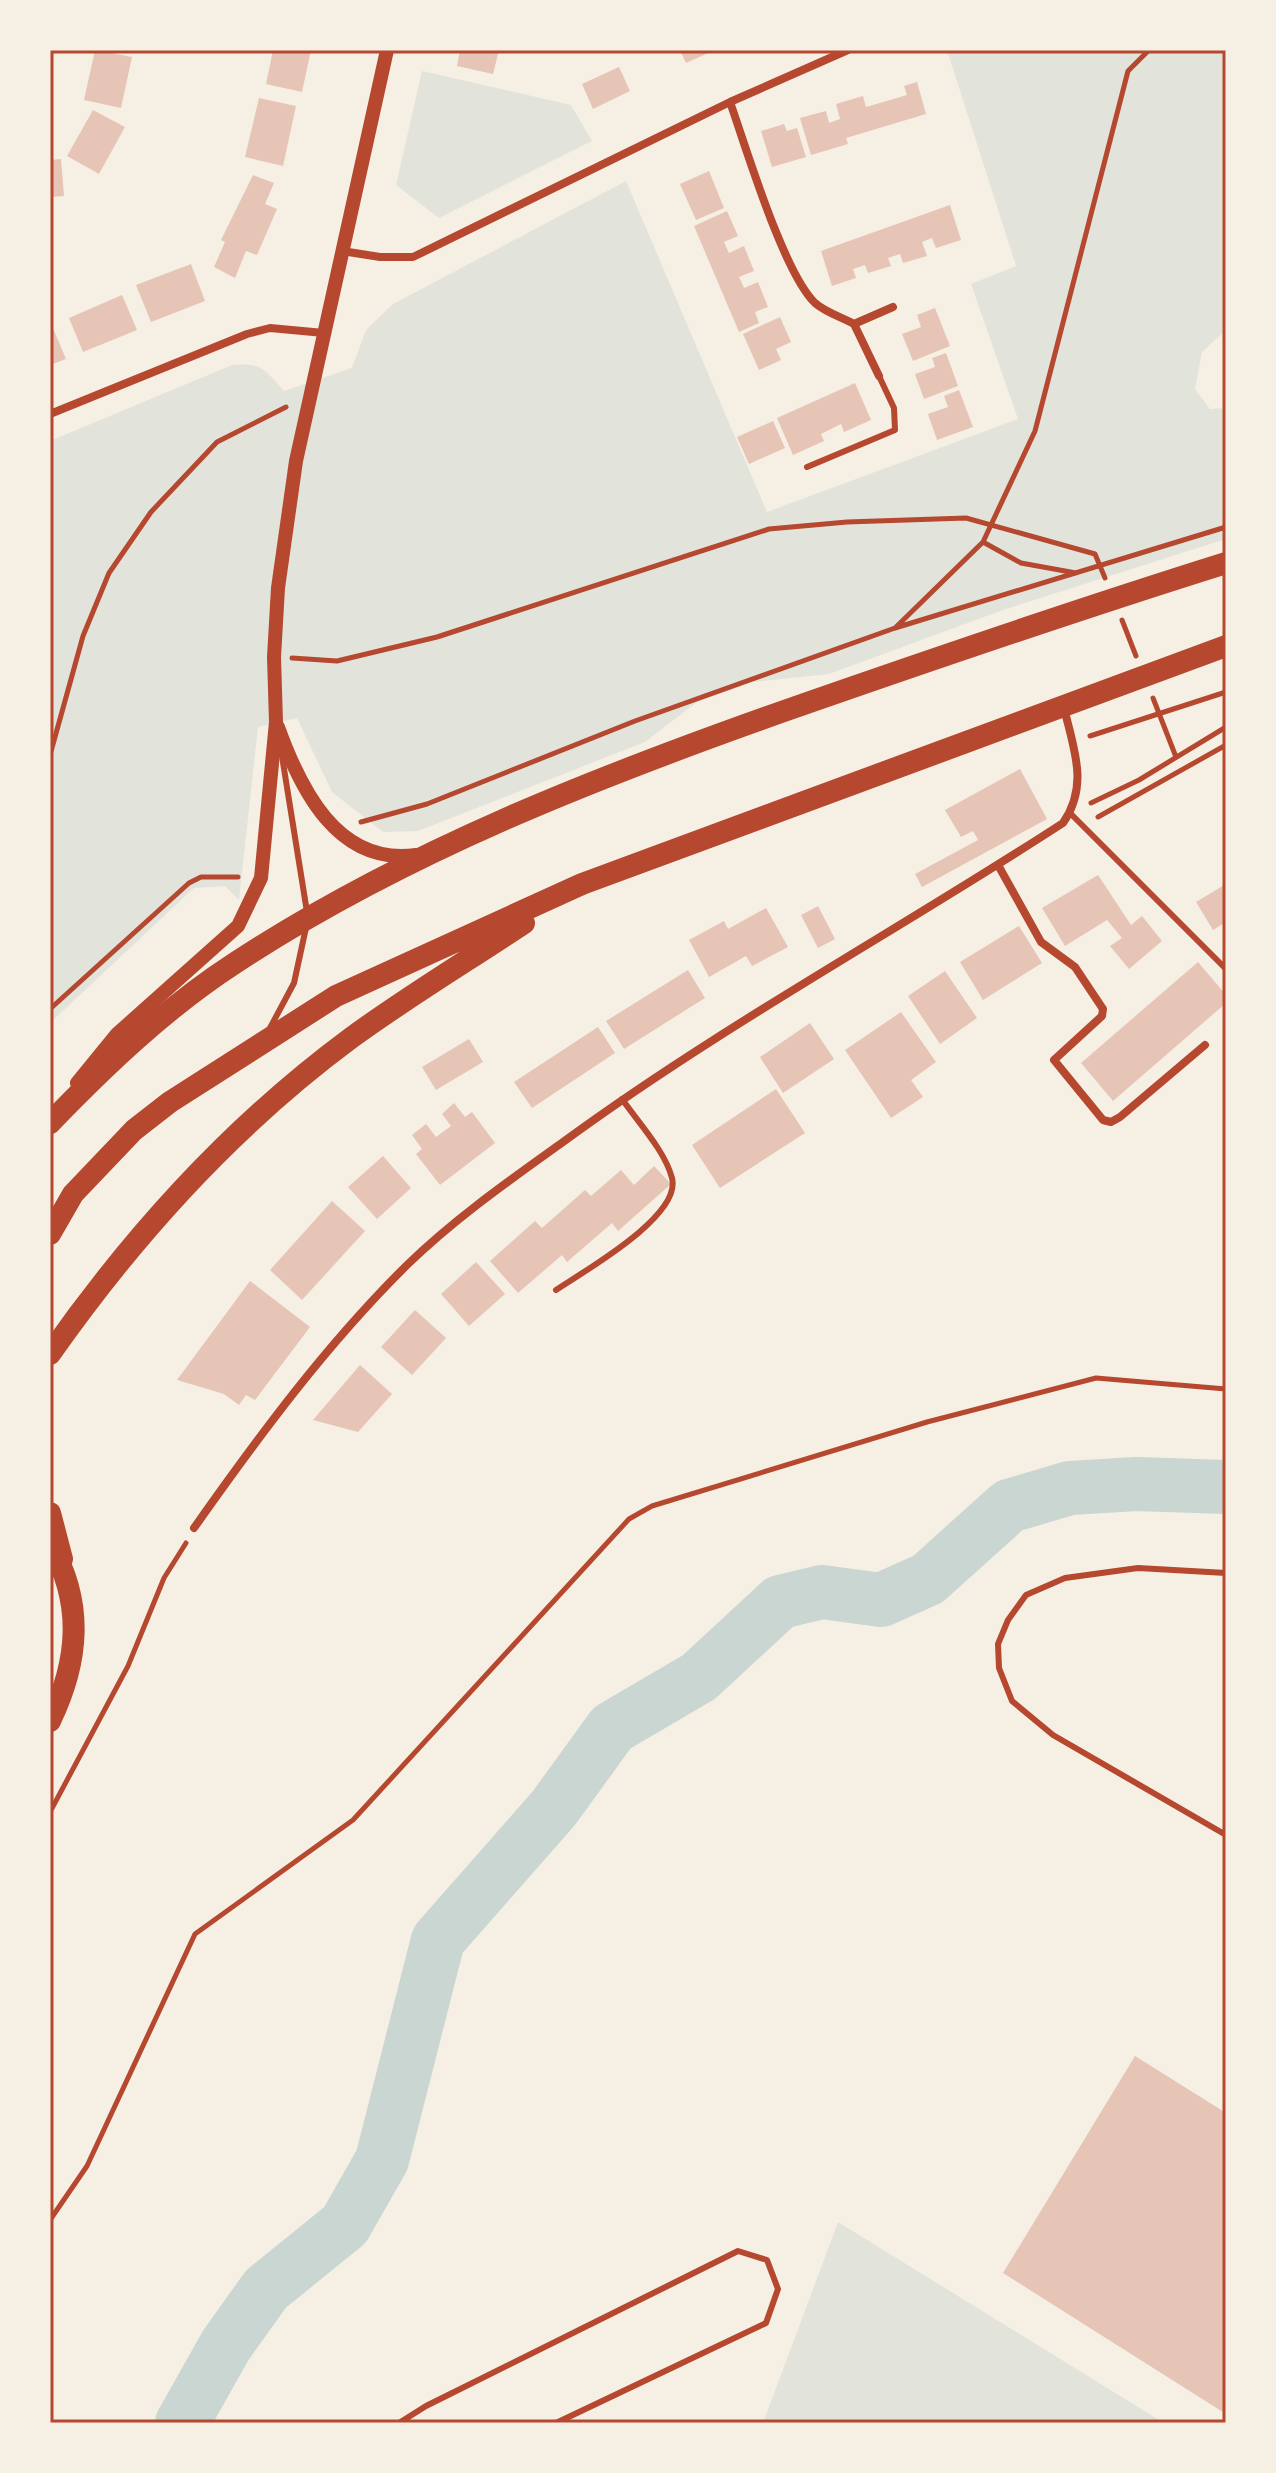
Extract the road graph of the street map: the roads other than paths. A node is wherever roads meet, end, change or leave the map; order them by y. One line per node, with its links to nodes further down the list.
1 (387, 50): 4 (street)
2 (848, 50): 3 (street)
3 (730, 102): 4 (street); 6 (street)
4 (342, 251): 7 (street)
5 (893, 307): 6 (street)
6 (854, 324): 8 (street)
7 (324, 333): 9 (street); 14 (street)
8 (879, 376): 10 (lane)
9 (50, 414)
10 (807, 467)
11 (1226, 563): 16 (highway)
12 (1226, 646): 13 (highway)
13 (1064, 708): 15 (street); 18 (highway)
14 (276, 722): 16 (street); 19 (lane); 24 (street)
15 (1070, 813): 17 (street); 20 (lane)
16 (431, 853): 19 (highway)
17 (998, 865): 21 (street); 23 (street)
18 (582, 884): 22 (highway); 28 (highway)
19 (307, 920): 22 (lane); 25 (highway)
20 (1226, 969)
21 (1205, 1045)
22 (228, 1065): 26 (highway)
23 (622, 1099): 27 (lane); 30 (street)
24 (50, 1115)
25 (50, 1123)
26 (50, 1234)
27 (556, 1290)
28 (50, 1354)
29 (50, 1513): 32 (highway)
30 (194, 1528)
31 (50, 1544): 32 (highway)
32 (65, 1570): 34 (highway)
33 (1226, 1573): 35 (lane)
34 (50, 1721)
35 (1226, 1835)
36 (399, 2423): 37 (lane)
37 (556, 2423)

